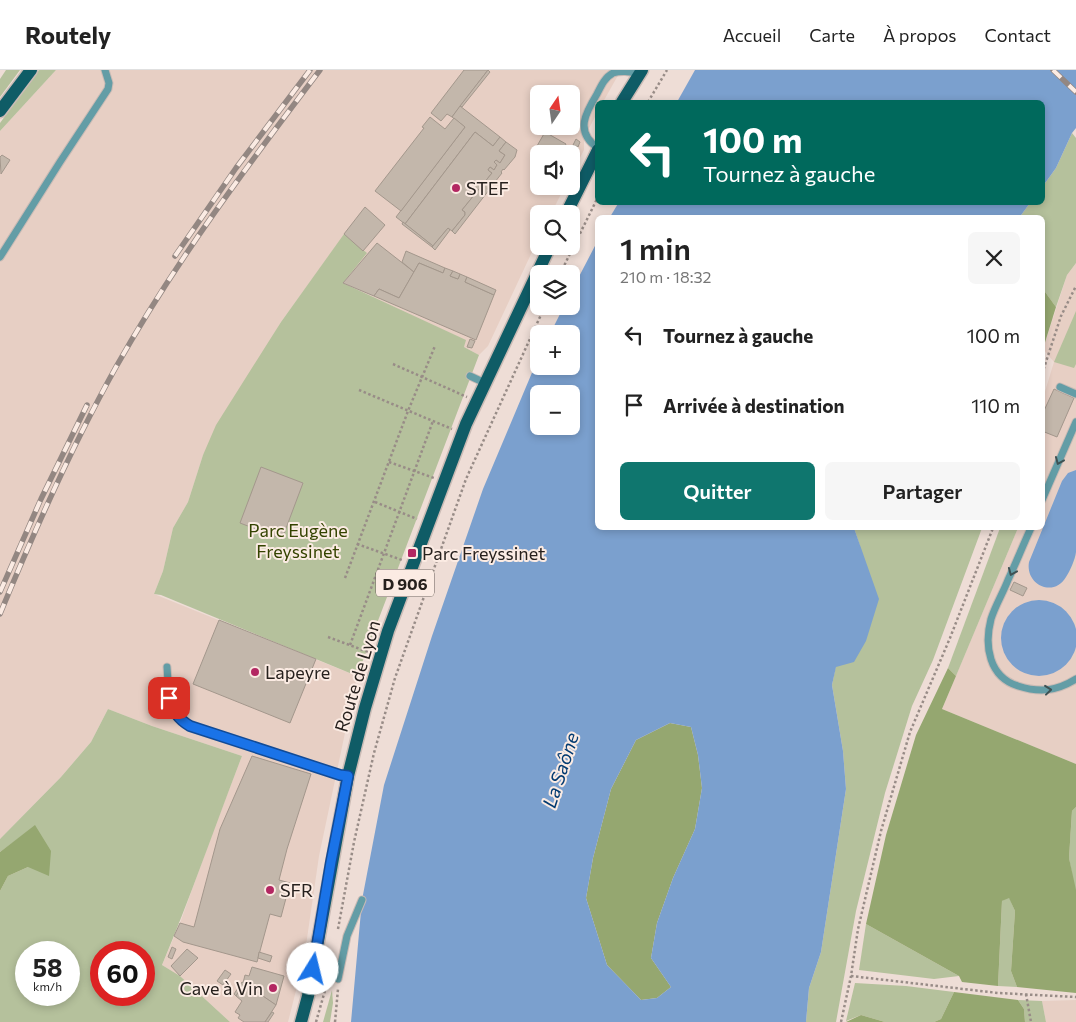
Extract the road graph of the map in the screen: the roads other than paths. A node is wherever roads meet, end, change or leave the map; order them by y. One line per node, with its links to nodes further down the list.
1 (31, 70): 5 (main road)
2 (104, 70): 10 (lane)
3 (641, 72): 4 (main road); 6 (lane)
4 (623, 100)
5 (0, 111)
6 (595, 146)
7 (595, 155): 8 (main road)
8 (570, 205)
9 (546, 255): 12 (main road, Route de Lyon / D 906)
10 (0, 257)
11 (470, 376): 12 (lane)
12 (485, 383): 20 (main road, Route de Lyon / D 906)
13 (1060, 387): 14 (lane)
14 (1076, 394)
15 (1076, 422): 16 (lane, one-way to 16)
16 (1045, 493)
17 (1030, 530): 19 (lane, one-way to 19)
18 (167, 667): 20 (lane)
19 (1076, 680)
20 (348, 776): 23 (main road, Route de Lyon / D 906)
21 (362, 900): 22 (lane)
22 (338, 979)
23 (301, 1022)

